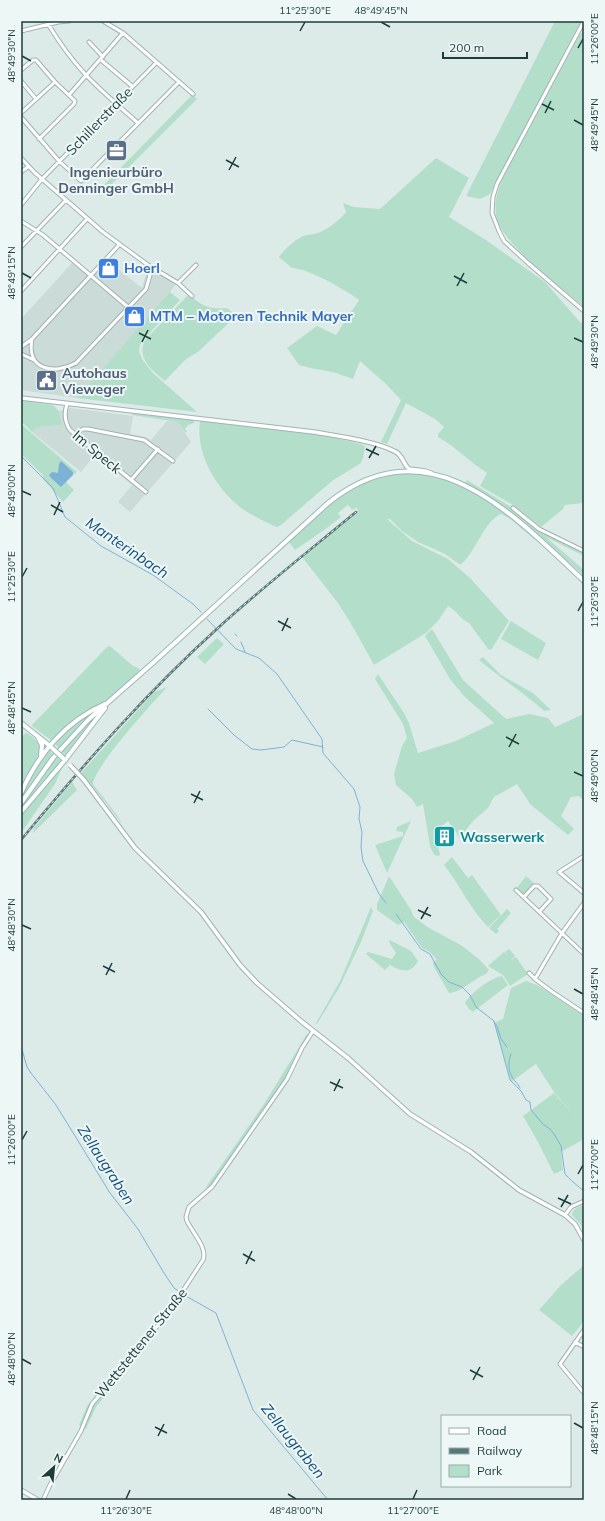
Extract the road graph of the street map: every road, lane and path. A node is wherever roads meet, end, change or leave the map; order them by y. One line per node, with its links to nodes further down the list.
1 (58, 21): 2 (street); 5 (street)
2 (69, 21)
3 (103, 21): 9 (street)
4 (584, 21): 8 (street)
5 (48, 24): 7 (street); 14 (street)
6 (584, 29): 8 (street)
7 (21, 31)
8 (579, 31): 47 (street)
9 (122, 33): 11 (street); 12 (street)
10 (89, 42): 11 (street)
11 (102, 58): 14 (street); 18 (street)
12 (156, 63): 17 (street); 18 (street, Schillerstraße)
13 (21, 70): 16 (street)
14 (86, 75): 20 (street); 22 (street)
15 (21, 81): 21 (street)
16 (55, 82): 20 (street); 21 (street)
17 (179, 82): 19 (street); 25 (street)
18 (132, 86): 22 (street, Schillerstraße)
19 (193, 94)
20 (69, 95): 26 (street)
21 (36, 99): 23 (street)
22 (116, 103): 25 (street); 28 (street, Schillerstraße)
23 (21, 113)
24 (21, 117): 26 (street)
25 (138, 123): 28 (street)
26 (39, 139): 28 (street)
27 (21, 158): 29 (street)
28 (59, 161): 31 (street, Schillerstraße)
29 (28, 167): 30 (street); 31 (street)
30 (21, 172)
31 (42, 179): 32 (street); 33 (street, Schillerstraße)
32 (66, 200): 34 (street); 36 (street)
33 (21, 205)
34 (87, 219): 37 (street); 39 (street)
35 (21, 221): 36 (street)
36 (37, 230): 38 (street); 39 (street)
37 (119, 245): 40 (street); 42 (street)
38 (21, 247)
39 (59, 249): 42 (street); 44 (street)
40 (148, 265): 43 (street); 46 (street)
41 (196, 265): 43 (street)
42 (90, 276): 46 (street); 48 (street)
43 (178, 282): 45 (street)
44 (21, 291)
45 (192, 296)
46 (128, 307): 51 (street)
47 (584, 311)
48 (32, 339): 49 (street); 51 (street)
49 (21, 346)
50 (21, 354): 51 (street)
51 (34, 360)
52 (21, 398): 53 (street)
53 (67, 404): 54 (street, Im Speck); 57 (street)
54 (75, 434): 55 (street); 58 (street, Im Speck)
55 (158, 450): 56 (street); 58 (street)
56 (173, 461)
57 (432, 474): 62 (main road); 63 (main road)
58 (131, 480): 59 (street, Im Speck)
59 (146, 492)
60 (513, 508): 61 (street)
61 (584, 551)
62 (584, 581)
63 (111, 700): 66 (main road); 68 (main road); 70 (main road)
64 (21, 722): 65 (main road)
65 (35, 734): 66 (main road); 67 (main road)
66 (50, 746): 67 (main road); 68 (main road, bridge)
67 (42, 755): 69 (main road)
68 (64, 759): 71 (main road); 83 (street, bridge)
69 (21, 793)
70 (21, 803)
71 (21, 812)
72 (584, 856): 74 (street)
73 (516, 890): 75 (street)
74 (584, 893)
75 (524, 897): 77 (street); 77 (street)
76 (584, 903): 78 (street)
77 (540, 911): 78 (street)
78 (562, 933): 79 (street); 81 (street)
79 (584, 954)
80 (529, 973): 81 (street)
81 (535, 979): 82 (street)
82 (584, 1013)
83 (313, 1031): 85 (street); 93 (street, Wettstettener Straße)
84 (584, 1201): 85 (street)
85 (565, 1214): 86 (street)
86 (584, 1240)
87 (584, 1330): 88 (street)
88 (575, 1342): 89 (street); 90 (street)
89 (584, 1347)
90 (584, 1393)
91 (21, 1490): 92 (street)
92 (38, 1500)
93 (43, 1500)

